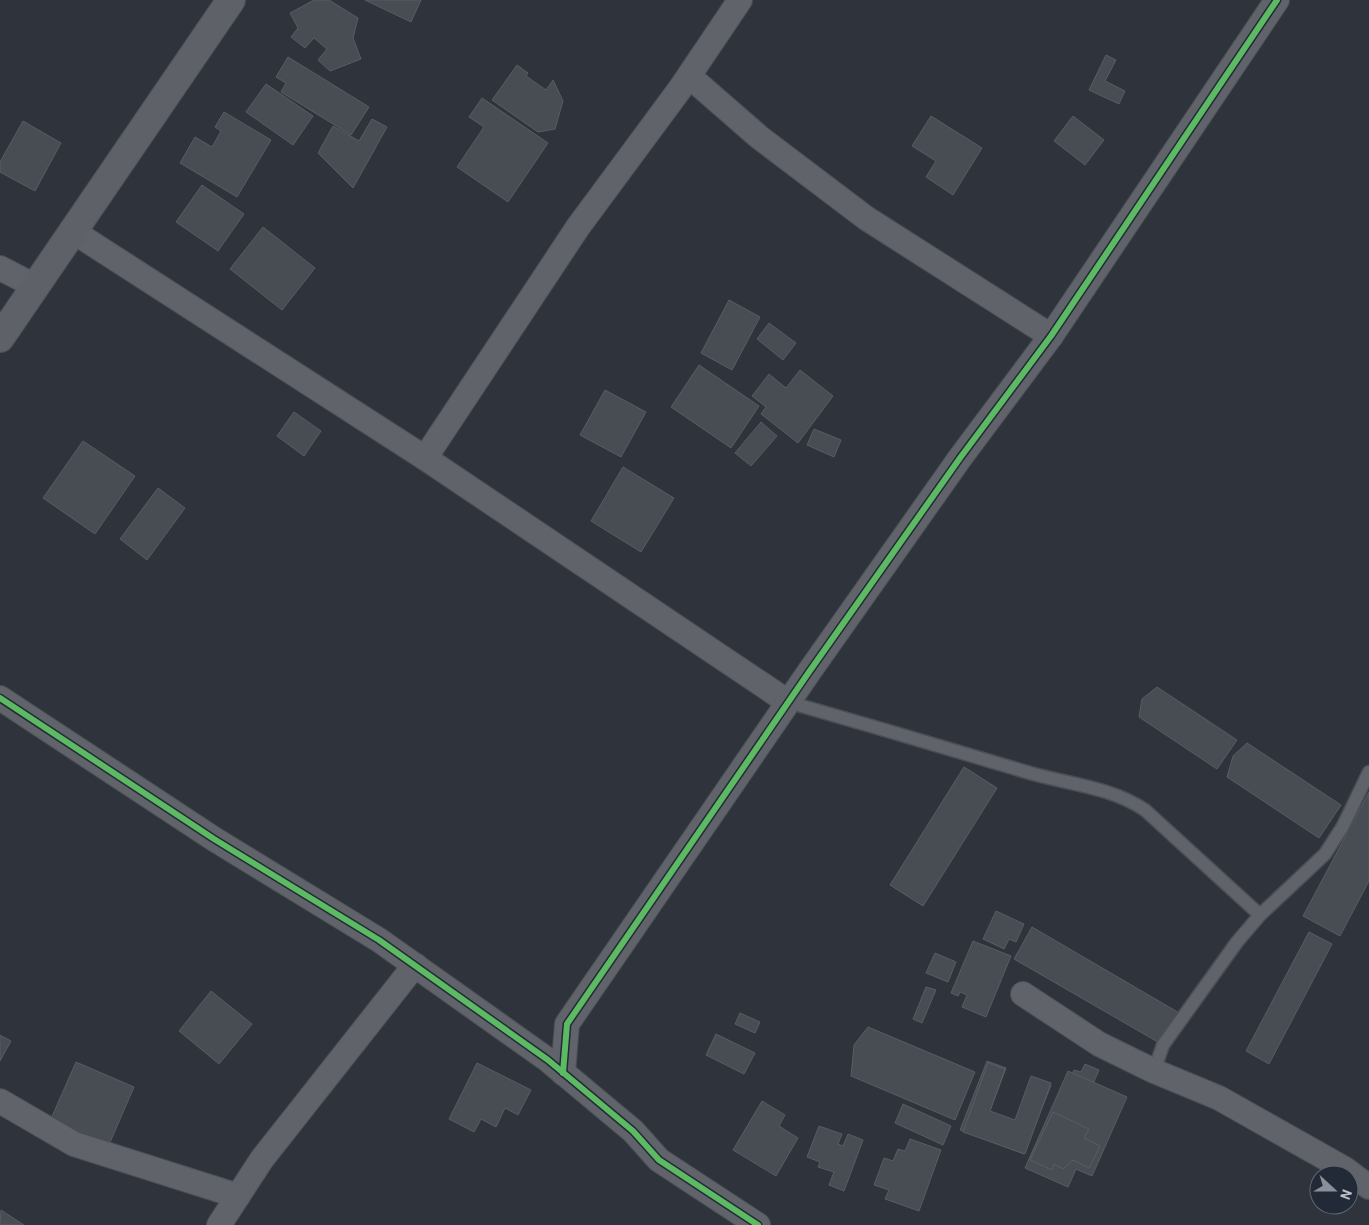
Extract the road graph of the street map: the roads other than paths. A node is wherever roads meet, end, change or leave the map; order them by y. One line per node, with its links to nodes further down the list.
1 (231, 0): 5 (street)
2 (740, 0): 4 (street)
3 (1278, 0): 8 (street)
4 (690, 76): 8 (street); 10 (street)
5 (74, 232): 7 (street); 10 (street)
6 (0, 268): 7 (street)
7 (35, 286): 9 (street)
8 (1051, 336): 12 (street)
9 (0, 338)
10 (426, 458): 12 (street)
11 (0, 698): 15 (street)
12 (788, 702): 14 (lane); 18 (street)
13 (1369, 772): 14 (lane)
14 (1260, 916): 17 (lane)
15 (415, 965): 18 (street); 21 (street)
16 (1023, 994): 17 (street)
17 (1154, 1071): 20 (street)
18 (563, 1073): 23 (street)
19 (0, 1101): 21 (street)
20 (1369, 1187)
21 (238, 1196): 22 (street)
22 (219, 1225)
23 (758, 1225)

